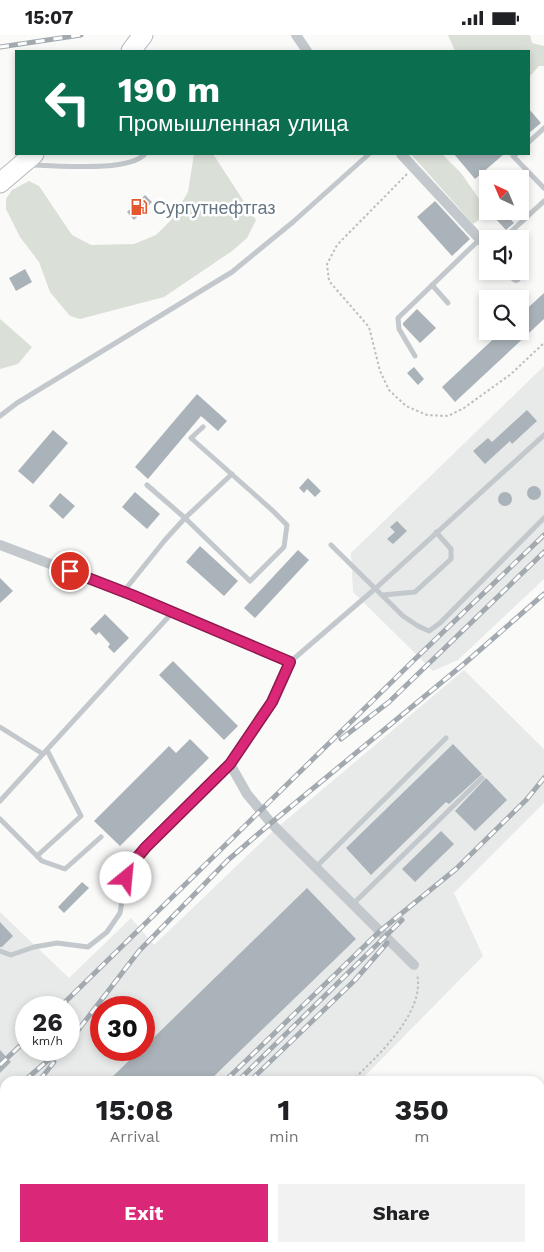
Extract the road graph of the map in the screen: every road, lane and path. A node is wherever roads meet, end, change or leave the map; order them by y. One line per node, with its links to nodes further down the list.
1 (144, 35): 3 (highway)
2 (296, 35): 4 (street)
3 (132, 50)
4 (306, 50)
5 (544, 128): 6 (lane)
6 (530, 141)
7 (143, 155): 11 (lane)
8 (368, 155): 21 (lane)
9 (402, 155): 16 (street)
10 (514, 155): 13 (lane)
11 (28, 159): 12 (highway)
12 (0, 183)
13 (544, 189)
14 (544, 201): 15 (lane)
15 (513, 230)
16 (479, 238)
17 (479, 240): 18 (lane)
18 (432, 285): 19 (lane); 20 (lane)
19 (448, 303)
20 (415, 356)
21 (0, 416)
22 (203, 427): 24 (lane)
23 (544, 435): 28 (lane)
24 (232, 474): 26 (lane); 26 (lane)
25 (147, 485): 26 (lane)
26 (185, 518): 32 (lane)
27 (544, 518): 33 (lane)
28 (436, 532): 31 (lane); 33 (lane)
29 (0, 545): 32 (street)
30 (331, 545): 31 (lane)
31 (376, 588): 33 (lane); 35 (lane)
32 (123, 592): 34 (street)
33 (383, 595)
34 (173, 612): 35 (street); 38 (lane)
35 (290, 662): 39 (street)
36 (0, 727): 38 (lane)
37 (446, 738): 45 (lane)
38 (45, 752): 41 (lane); 44 (lane)
39 (230, 764): 45 (street); 46 (street)
40 (482, 779): 47 (lane)
41 (1, 799)
42 (0, 819): 44 (lane)
43 (101, 837): 44 (lane)
44 (37, 856)
45 (316, 867): 47 (street)
46 (124, 889): 48 (lane)
47 (353, 904): 49 (street)
48 (0, 951)
49 (414, 965): 50 (path)
50 (357, 1076)

